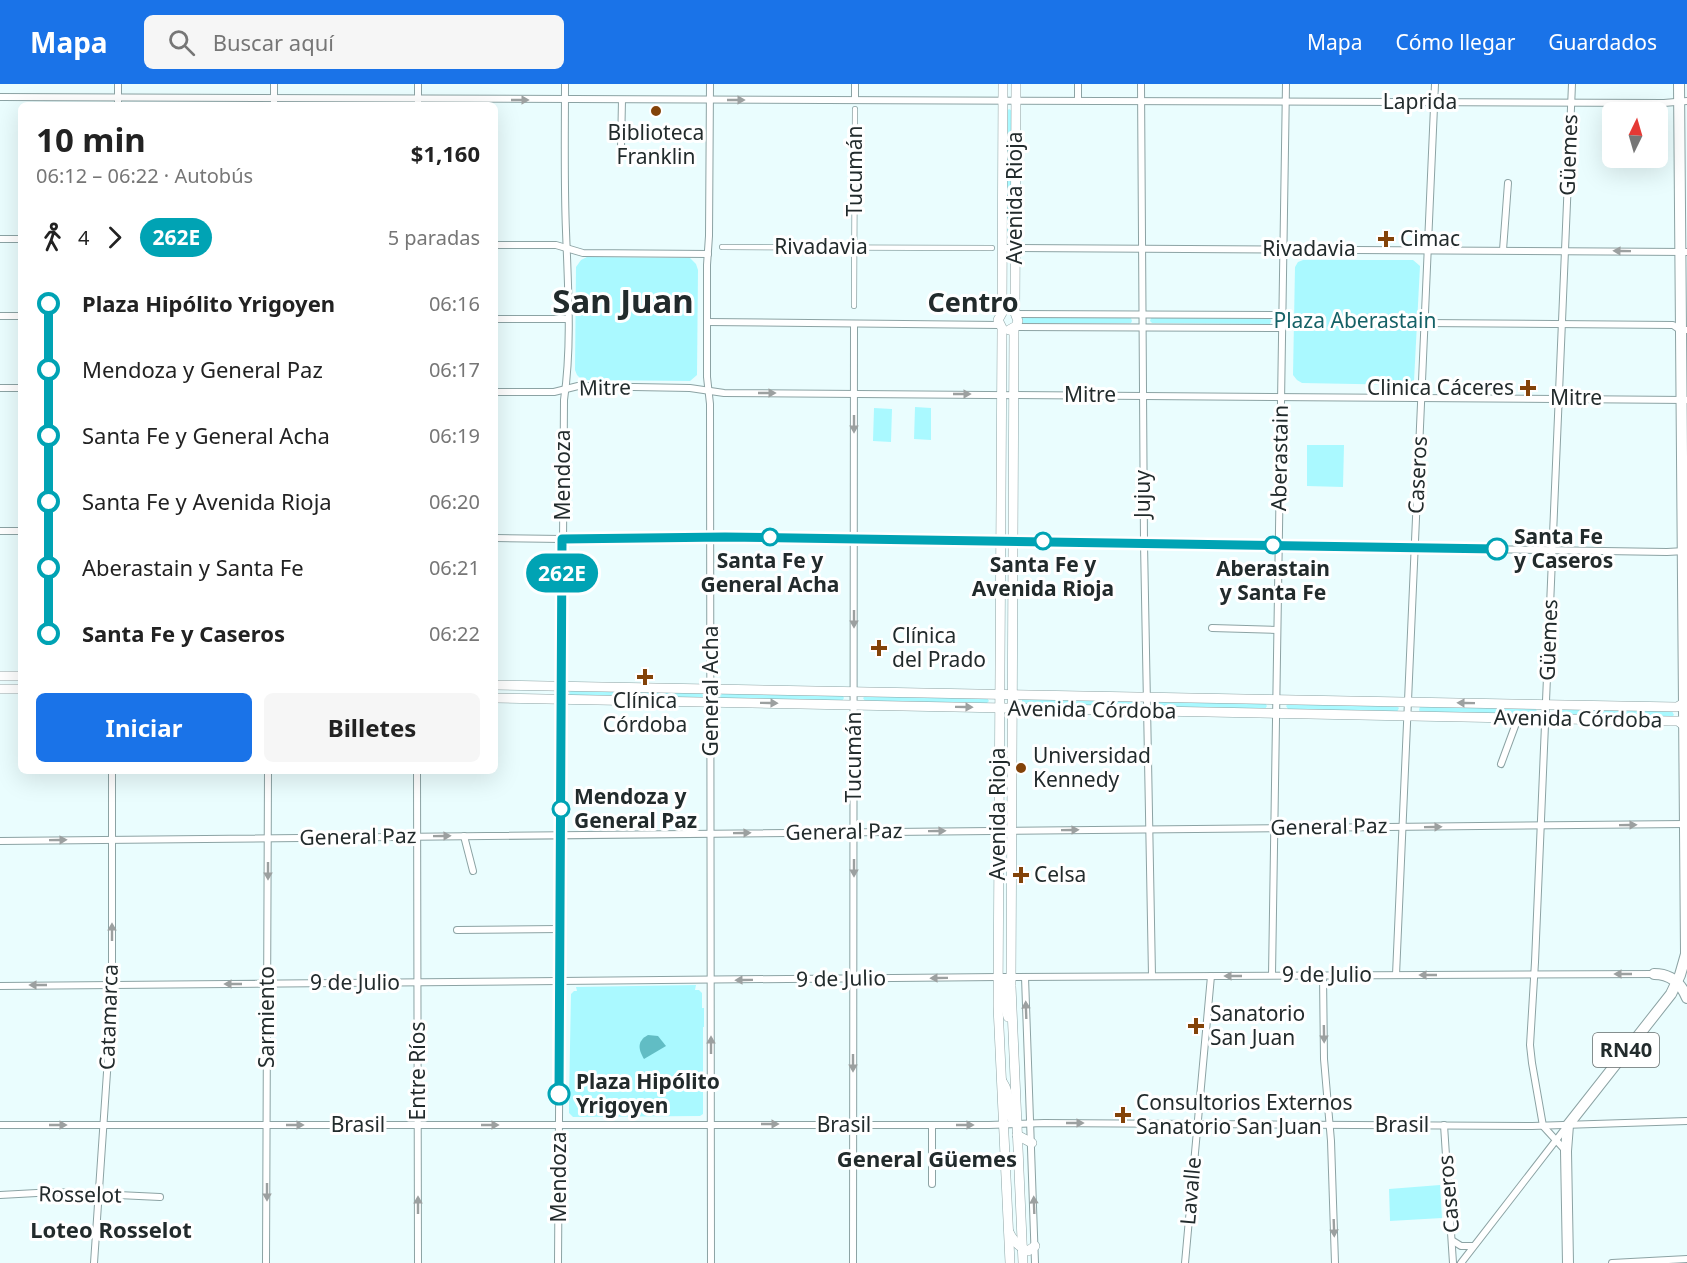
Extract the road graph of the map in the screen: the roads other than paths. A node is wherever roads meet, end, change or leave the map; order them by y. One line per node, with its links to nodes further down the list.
1 (118, 84): 16 (street)
2 (274, 84): 24 (street)
3 (418, 84): 29 (street)
4 (565, 84): 17 (street, Mendoza)
5 (710, 84): 19 (street, General Acha)
6 (855, 84): 20 (street, Tucumán)
7 (1003, 84): 21 (main road, Avenida Rioja)
8 (1016, 84): 22 (main road, Avenida Rioja)
9 (1078, 84): 23 (street)
10 (1141, 84): 25 (street, Jujuy)
11 (1286, 84): 26 (street, Aberastain)
12 (1435, 84): 30 (street, Caseros)
13 (1572, 84): 31 (street, Güemes)
14 (1679, 84): 27 (main road, RN40)
15 (0, 97): 16 (street, Laprida)
16 (118, 97): 24 (street, Laprida); 28 (street)
17 (565, 100): 18 (street, Laprida); 29 (street, Laprida, one-way to 17); 43 (street, Mendoza)
18 (622, 100): 19 (street, Laprida); 33 (street)
19 (710, 100): 20 (street, Laprida, one-way to 20); 49 (street, General Acha)
20 (855, 100): 21 (street, Laprida)
21 (1003, 100): 22 (street, Laprida); 40 (main road, Avenida Rioja)
22 (1016, 100): 23 (street, Laprida); 41 (main road, Avenida Rioja)
23 (1078, 100): 25 (street, Laprida)
24 (274, 101): 29 (street, Laprida)
25 (1141, 101): 26 (street, Laprida); 42 (street, Jujuy)
26 (1286, 101): 30 (street, Laprida); 44 (street, Aberastain)
27 (1683, 101): 31 (street, Laprida); 48 (main road, RN40)
28 (117, 102)
29 (418, 102)
30 (1435, 102): 31 (street, Laprida); 45 (street, Caseros)
31 (1571, 103): 47 (street, Güemes)
32 (855, 109): 39 (street, Tucumán)
33 (621, 148)
34 (1508, 183): 46 (street)
35 (0, 239): 36 (street)
36 (18, 239)
37 (498, 245): 43 (street)
38 (722, 247): 39 (street, Rivadavia)
39 (854, 248): 40 (street, Rivadavia); 50 (street, Tucumán)
40 (997, 248): 41 (street, Rivadavia); 51 (main road, Avenida Rioja)
41 (1015, 248): 42 (street, Rivadavia); 52 (main road, Avenida Rioja)
42 (1142, 248): 44 (street, Rivadavia); 53 (street, Jujuy)
43 (567, 249): 49 (street); 58 (street, Mendoza)
44 (1283, 249): 45 (street, Rivadavia); 54 (street, Aberastain)
45 (1428, 249): 46 (street, Rivadavia); 60 (street, Caseros)
46 (1503, 250): 47 (street, Rivadavia)
47 (1565, 250): 48 (street, Rivadavia, one-way to 47); 62 (street, Güemes)
48 (1684, 252): 63 (main road, RN40)
49 (708, 254): 59 (street, General Acha)
50 (854, 306)
51 (1002, 313): 52 (main road); 64 (main road)
52 (1015, 313): 53 (street); 65 (main road)
53 (1142, 314): 54 (street); 66 (street, Jujuy)
54 (1282, 315): 67 (street, Aberastain)
55 (0, 316): 56 (street)
56 (18, 316)
57 (498, 319): 58 (street)
58 (568, 319): 70 (street, Mendoza)
59 (707, 322): 61 (street); 71 (street, General Acha)
60 (1425, 323): 62 (street); 78 (street, Caseros)
61 (854, 324): 64 (street); 73 (street, Tucumán)
62 (1562, 324): 63 (street); 79 (street, Güemes)
63 (1682, 325): 80 (main road, RN40)
64 (1000, 327): 65 (main road); 74 (main road, Avenida Rioja)
65 (1015, 327): 66 (street); 75 (main road, Avenida Rioja)
66 (1142, 328): 67 (street); 76 (street, Jujuy)
67 (1282, 328): 77 (street, Aberastain)
68 (0, 388): 69 (street)
69 (18, 388)
70 (565, 390): 71 (street, Mitre); 72 (street, Mitre); 85 (street, Mendoza)
71 (708, 390): 73 (street, Mitre, one-way to 73); 83 (street, General Acha)
72 (498, 392)
73 (854, 394): 74 (street, Mitre, one-way to 74); 86 (street, Tucumán, one-way to 86)
74 (1001, 394): 75 (street, Mitre); 87 (main road, Avenida Rioja)
75 (1014, 395): 76 (street, Mitre); 88 (main road, Avenida Rioja)
76 (1143, 395): 77 (street, Mitre); 89 (street, Jujuy)
77 (1281, 396): 78 (street, Mitre); 90 (street, Aberastain)
78 (1422, 397): 79 (street, Mitre); 91 (street, Caseros)
79 (1559, 398): 80 (street, Mitre); 92 (street, Güemes)
80 (1684, 399): 93 (main road, RN40)
81 (0, 531): 82 (street)
82 (18, 531)
83 (710, 537): 85 (street); 86 (street); 102 (street, General Acha)
84 (498, 538): 85 (street)
85 (562, 539): 99 (street, Mendoza)
86 (854, 539): 87 (street); 103 (street, Tucumán, one-way to 103)
87 (999, 541): 88 (street); 104 (main road, Avenida Rioja)
88 (1013, 541): 89 (street); 105 (main road, Avenida Rioja)
89 (1143, 543): 90 (street); 106 (street, Jujuy)
90 (1278, 545): 91 (street); 95 (street, Aberastain)
91 (1415, 548): 92 (street); 111 (street, Caseros)
92 (1552, 550): 93 (street); 114 (street, Güemes)
93 (1685, 551): 112 (main road, RN40)
94 (1212, 628): 95 (street)
95 (1277, 630): 109 (street, Aberastain)
96 (0, 676): 97 (main road)
97 (18, 676)
98 (498, 686): 99 (main road, Avenida Córdoba)
99 (562, 687): 102 (main road, Avenida Córdoba); 108 (street, Mendoza)
100 (0, 689): 101 (main road)
101 (18, 689)
102 (710, 689): 103 (main road, Avenida Córdoba); 110 (street, General Acha)
103 (854, 692): 104 (main road, Avenida Córdoba); 113 (street, Tucumán)
104 (999, 694): 105 (main road, Avenida Córdoba); 115 (main road, Avenida Rioja)
105 (1012, 695): 106 (main road, Avenida Córdoba); 116 (main road, Avenida Rioja)
106 (1146, 697): 109 (main road, Avenida Córdoba); 117 (street, Jujuy)
107 (498, 698): 108 (main road, Avenida Córdoba)
108 (561, 699): 110 (main road, Avenida Córdoba); 136 (street, Mendoza)
109 (1276, 699): 111 (main road, Avenida Córdoba); 118 (street, Aberastain)
110 (710, 702): 113 (main road, Avenida Córdoba, one-way to 113); 135 (street, General Acha)
111 (1408, 702): 114 (main road, Avenida Córdoba, one-way to 111); 119 (street, Caseros)
112 (1685, 702): 114 (main road, Avenida Córdoba); 122 (main road, RN40)
113 (854, 705): 115 (main road, Avenida Córdoba, one-way to 115); 134 (street, Tucumán)
114 (1546, 705): 121 (street, Güemes)
115 (999, 708): 116 (main road, Avenida Córdoba); 133 (main road, Avenida Rioja)
116 (1012, 708): 117 (main road, Avenida Córdoba); 132 (main road, Avenida Rioja)
117 (1147, 711): 118 (main road, Avenida Córdoba); 131 (street, Jujuy)
118 (1276, 713): 119 (main road, Avenida Córdoba); 130 (street, Aberastain)
119 (1408, 716): 120 (main road, Avenida Córdoba); 129 (street, Caseros)
120 (1518, 718): 121 (main road, Avenida Córdoba); 123 (street)
121 (1545, 718): 122 (main road, Avenida Córdoba); 128 (street, Güemes)
122 (1685, 727): 127 (main road, RN40)
123 (1501, 764)
124 (112, 774): 140 (street, Catamarca)
125 (268, 774): 139 (street, Sarmiento)
126 (417, 774): 137 (street, Entre Ríos)
127 (1686, 824): 128 (street, General Paz, one-way to 127); 145 (main road, RN40)
128 (1540, 826): 129 (street, General Paz, one-way to 128); 146 (street, Güemes)
129 (1403, 827): 130 (street, General Paz); 150 (street, Caseros)
130 (1274, 828): 131 (street, General Paz); 148 (street, Aberastain)
131 (1149, 829): 132 (street, General Paz, one-way to 131); 151 (street, Jujuy)
132 (1012, 830): 133 (street, General Paz); 155 (main road, Avenida Rioja)
133 (998, 831): 134 (street, General Paz, one-way to 133); 154 (main road, Avenida Rioja)
134 (854, 832): 135 (street, General Paz, one-way to 134); 157 (street, Tucumán, one-way to 157)
135 (711, 833): 136 (street, General Paz); 158 (street, General Acha)
136 (561, 835): 138 (street, General Paz); 143 (street, Mendoza)
137 (416, 836): 138 (street, General Paz, one-way to 138); 139 (street, General Paz); 160 (street, Entre Ríos)
138 (464, 836): 142 (street)
139 (268, 838): 140 (street, General Paz); 161 (street, Sarmiento, one-way to 161)
140 (112, 839): 141 (street, General Paz, one-way to 140); 162 (street, Catamarca, one-way to 140)
141 (0, 841)
142 (472, 871)
143 (560, 929): 144 (street); 159 (street, Mendoza)
144 (457, 930)
145 (1686, 938): 153 (main road, RN40)
146 (1535, 974): 147 (street, 9 de Julio, one-way to 146); 150 (street, 9 de Julio, one-way to 150); 183 (street, Güemes)
147 (1654, 974): 153 (main road)
148 (1272, 975): 149 (street, 9 de Julio); 152 (street, 9 de Julio, one-way to 152)
149 (1323, 975): 150 (street, 9 de Julio); 180 (street, one-way to 180)
150 (1396, 975)
151 (1152, 976): 152 (street, 9 de Julio); 156 (street, 9 de Julio)
152 (1211, 976): 173 (street, Lavalle)
153 (1682, 976): 164 (main road); 182 (main road, RN40)
154 (998, 977): 155 (street, 9 de Julio); 157 (street, 9 de Julio, one-way to 157); 165 (main road); 166 (main road, Avenida Rioja)
155 (1011, 977): 156 (street, 9 de Julio); 165 (main road, Avenida Rioja)
156 (1025, 977): 172 (street, Avenida Rioja, one-way to 156)
157 (854, 979): 158 (street, 9 de Julio, one-way to 158); 178 (street, Tucumán, one-way to 178)
158 (711, 981): 159 (street, 9 de Julio); 169 (street, General Acha, one-way to 158)
159 (560, 982): 160 (street, 9 de Julio); 168 (street, Mendoza)
160 (417, 983): 161 (street, 9 de Julio); 177 (street, Entre Ríos)
161 (267, 984): 162 (street, 9 de Julio, one-way to 162); 176 (street, Sarmiento)
162 (112, 985): 163 (street, 9 de Julio, one-way to 163); 175 (street, Catamarca)
163 (0, 986)
164 (1687, 998)
165 (1012, 1022): 171 (main road, Avenida Rioja)
166 (1001, 1079): 170 (main road, Avenida Rioja); 171 (main road)
167 (1687, 1121): 182 (street, Brasil)
168 (559, 1124): 169 (street, Brasil); 177 (street, Brasil, one-way to 168); 203 (street, Mendoza)
169 (711, 1124): 178 (street, Brasil, one-way to 178); 204 (street, General Acha)
170 (1003, 1124): 171 (street, Brasil); 179 (street, Brasil, one-way to 170); 188 (main road, Avenida Rioja)
171 (1016, 1124): 172 (street, Brasil); 184 (main road, Avenida Rioja)
172 (1031, 1124): 173 (street, Brasil, one-way to 173); 186 (street, Avenida Rioja)
173 (1197, 1124): 180 (street, Brasil); 208 (street, Lavalle)
174 (0, 1125): 175 (street, Brasil, one-way to 175)
175 (105, 1125): 176 (street, Brasil); 190 (street, Catamarca)
176 (267, 1125): 177 (street, Brasil, one-way to 177); 201 (street, Sarmiento, one-way to 201)
177 (418, 1125): 202 (street, Entre Ríos, one-way to 177)
178 (853, 1125): 179 (street, Brasil); 205 (street, Tucumán)
179 (932, 1125): 189 (street)
180 (1330, 1125): 181 (street, Brasil); 209 (street, one-way to 209)
181 (1444, 1125): 183 (street, Brasil); 194 (street, Caseros)
182 (1568, 1125): 183 (street, Brasil); 185 (street); 187 (main road)
183 (1543, 1126): 185 (street)
184 (1019, 1138): 186 (main road); 188 (main road); 197 (main road, Avenida Rioja)
185 (1556, 1141): 187 (street); 195 (street)
186 (1032, 1143): 197 (street, Avenida Rioja, one-way to 186)
187 (1566, 1151): 211 (main road)
188 (1005, 1157): 193 (main road, Avenida Rioja)
189 (932, 1184)
190 (99, 1194): 191 (street, Rosselot); 192 (street, Rosselot); 200 (street, Catamarca)
191 (0, 1196)
192 (160, 1197)
193 (1008, 1228): 197 (main road); 206 (main road, Avenida Rioja)
194 (1453, 1241): 195 (street); 196 (street, Caseros)
195 (1473, 1246): 199 (street)
196 (1453, 1251): 199 (street); 210 (street, Caseros)
197 (1026, 1253): 207 (street, Avenida Rioja)
198 (1687, 1259): 212 (street)
199 (1464, 1262)
200 (94, 1263)
201 (266, 1263)
202 (418, 1263)
203 (558, 1263)
204 (711, 1263)
205 (853, 1263)
206 (1010, 1263)
207 (1035, 1263)
208 (1185, 1263)
209 (1335, 1263)
210 (1454, 1263)
211 (1568, 1263)
212 (1612, 1263)

